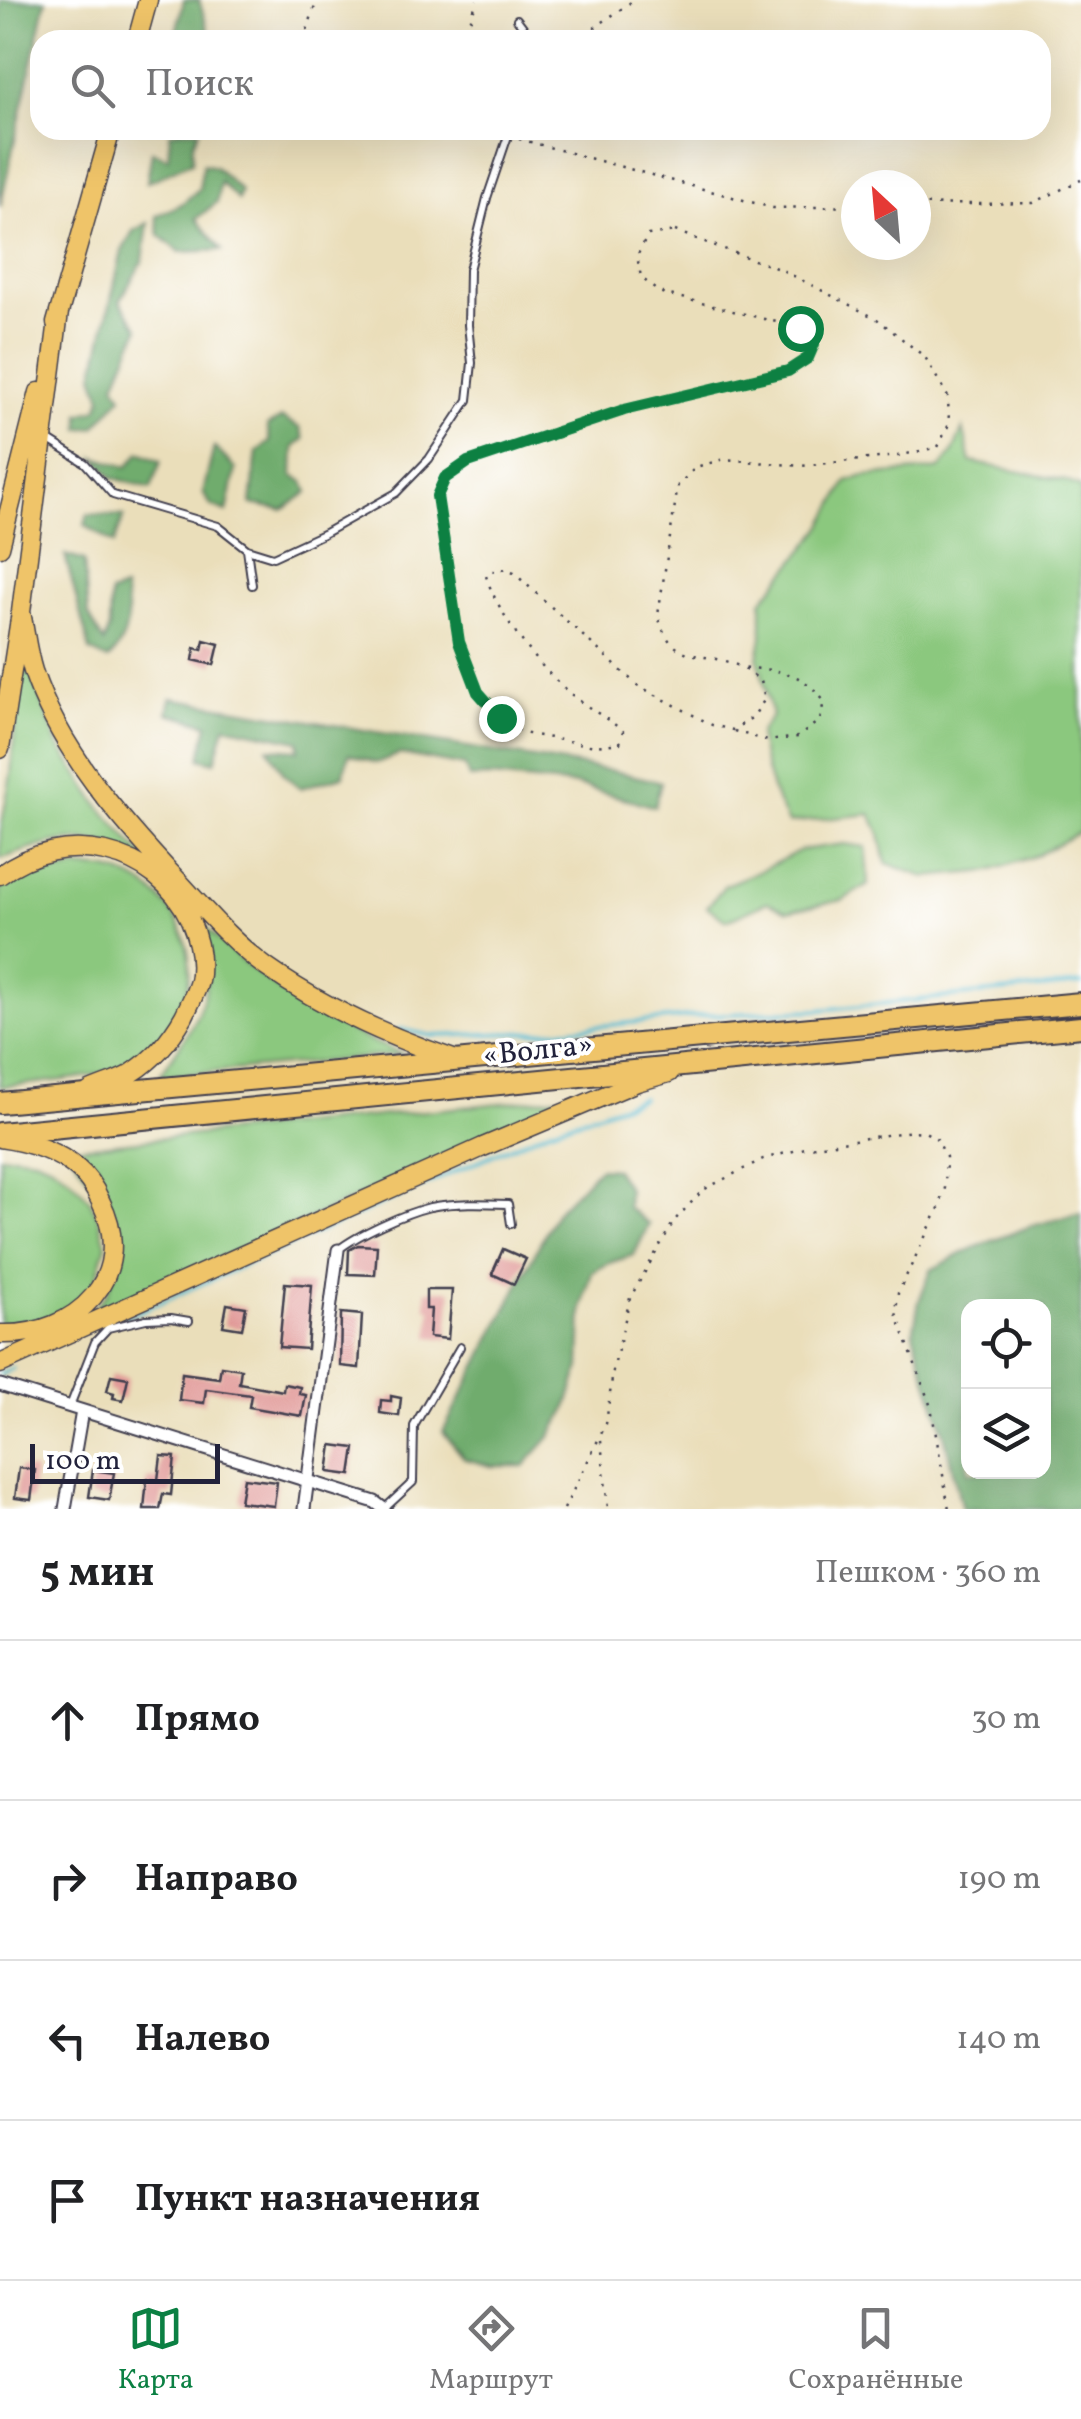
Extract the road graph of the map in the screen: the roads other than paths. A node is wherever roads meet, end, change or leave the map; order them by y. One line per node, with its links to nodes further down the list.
1 (148, 0): 3 (main road)
2 (517, 19): 4 (lane)
3 (140, 30)
4 (525, 30)
5 (108, 140): 7 (main road)
6 (506, 140): 10 (lane)
7 (59, 312): 8 (main road); 9 (main road)
8 (43, 436): 10 (lane); 12 (main road)
9 (0, 547)
10 (247, 549): 11 (lane)
11 (252, 585)
12 (21, 612): 13 (main road); 17 (main road)
13 (0, 749)
14 (0, 875): 19 (main road)
15 (1081, 1003): 17 (highway, «Волга»)
16 (1081, 1027): 18 (highway, «Волга»)
17 (456, 1061): 19 (highway, «Волга»)
18 (694, 1066): 21 (highway, «Волга»); 27 (main road)
19 (78, 1096): 20 (highway, «Волга»)
20 (0, 1103)
21 (0, 1135): 25 (main road)
22 (510, 1224): 23 (lane)
23 (338, 1250): 30 (street)
24 (189, 1321): 29 (lane)
25 (0, 1334)
26 (460, 1347): 33 (lane)
27 (0, 1364)
28 (0, 1385): 29 (street)
29 (76, 1409): 30 (street); 31 (street)
30 (308, 1480): 32 (street); 33 (street)
31 (65, 1509)
32 (304, 1509)
33 (384, 1509)

